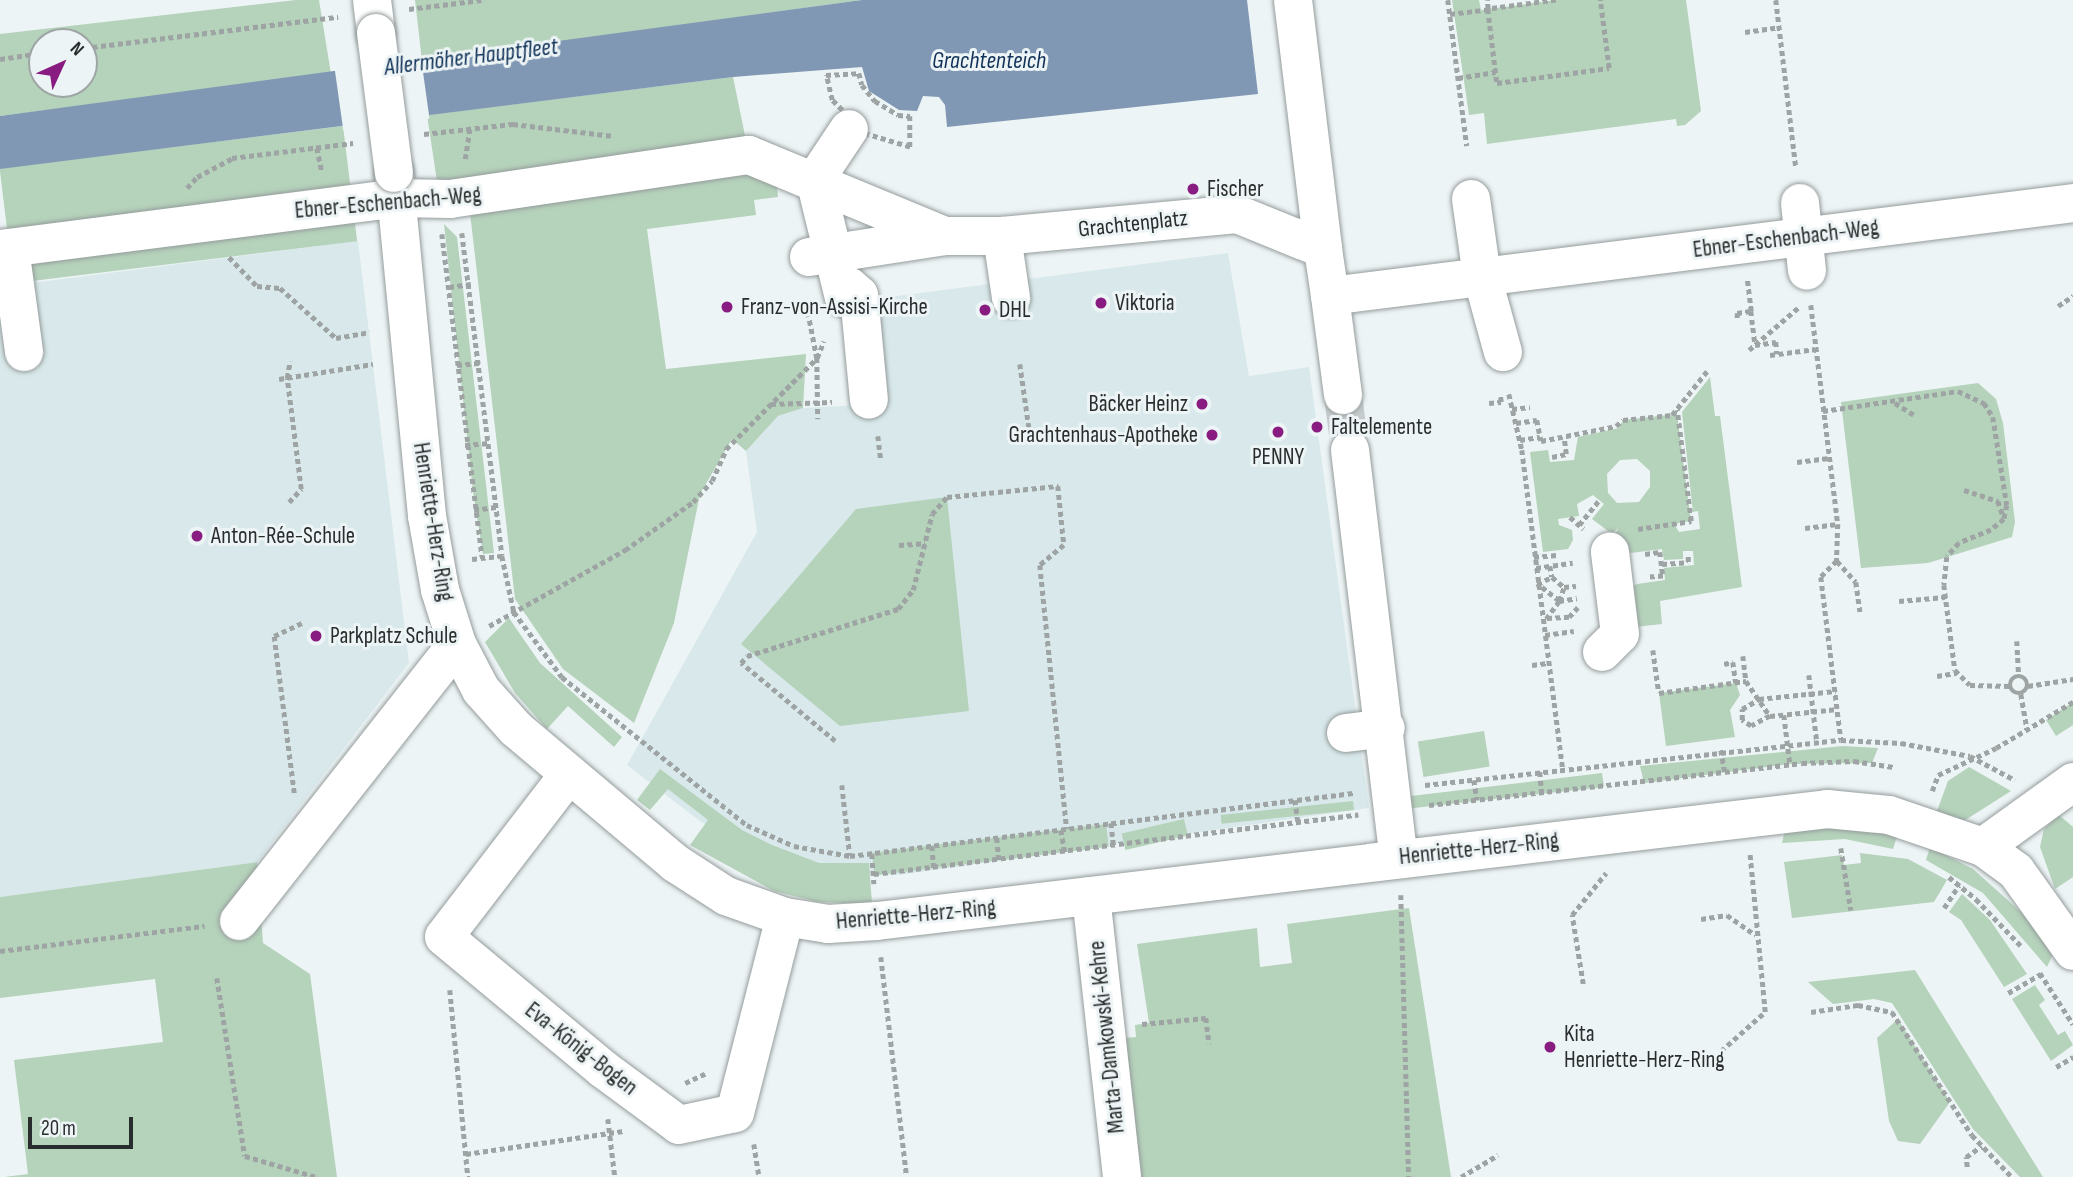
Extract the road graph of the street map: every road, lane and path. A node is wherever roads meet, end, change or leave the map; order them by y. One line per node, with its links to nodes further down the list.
1 (481, 0): 10 (path)
2 (1293, 0): 35 (street)
3 (1448, 0): 9 (path)
4 (1487, 0): 8 (path)
5 (1556, 0): 8 (path)
6 (1600, 0): 16 (path)
7 (1776, 0): 11 (path)
8 (1488, 9): 9 (path); 16 (path)
9 (1450, 14): 18 (path)
10 (374, 15): 13 (path); 24 (street, Henriette-Herz-Ring, bridge)
11 (1779, 27): 12 (path); 32 (path)
12 (1745, 32)
13 (98, 46)
14 (28, 55): 15 (path)
15 (0, 59)
16 (1496, 72): 18 (path)
17 (826, 75): 21 (path)
18 (1458, 78): 20 (path)
19 (849, 129): 23 (street)
20 (1466, 146)
21 (911, 147)
22 (775, 162): 23 (street, Grachtenplatz); 24 (street, Ebner-Eschenbach-Weg)
23 (816, 180): 30 (street, Grachtenplatz); 36 (street)
24 (395, 186): 27 (street, Ebner-Eschenbach-Weg); 127 (street, Henriette-Herz-Ring)
25 (1471, 199): 37 (street)
26 (2073, 203): 32 (street, Ebner-Eschenbach-Weg)
27 (197, 223): 34 (street, Ebner-Eschenbach-Weg); 49 (path)
28 (457, 225): 39 (path)
29 (442, 226): 40 (path)
30 (945, 236): 31 (street, Grachtenplatz); 33 (street)
31 (1002, 236): 35 (street, Grachtenplatz); 44 (street)
32 (1804, 237): 38 (street, Ebner-Eschenbach-Weg)
33 (872, 247): 36 (street); 41 (street)
34 (5, 248): 54 (street)
35 (1323, 248): 42 (street)
36 (820, 255): 41 (street)
37 (1490, 275): 38 (street, Ebner-Eschenbach-Weg); 42 (street); 55 (street)
38 (1747, 277): 47 (path); 51 (path)
39 (471, 284): 40 (path); 61 (path)
40 (449, 287): 64 (path)
41 (847, 293): 59 (path); 72 (street)
42 (1330, 296): 71 (street)
43 (2073, 296): 45 (path)
44 (1011, 298)
45 (2058, 306)
46 (807, 308): 59 (path)
47 (1737, 318)
48 (368, 319): 49 (path)
49 (369, 332): 50 (path)
50 (370, 343)
51 (1755, 345): 52 (path); 53 (path); 57 (path)
52 (1816, 349): 57 (path); 78 (path)
53 (1749, 350)
54 (24, 352)
55 (1503, 352)
56 (372, 354): 63 (path)
57 (1777, 354): 58 (path)
58 (1770, 355)
59 (817, 358): 80 (path); 120 (path)
60 (290, 361): 67 (path)
61 (479, 363): 64 (path); 86 (path)
62 (1020, 364): 85 (path)
63 (373, 365): 66 (path); 67 (path)
64 (457, 365): 87 (path)
65 (1707, 370): 77 (path)
66 (375, 377)
67 (287, 378): 68 (path); 94 (path)
68 (279, 379)
69 (1500, 394): 74 (path)
70 (1508, 394): 76 (path)
71 (1343, 395)
72 (869, 400)
73 (1891, 402): 78 (path); 79 (path); 97 (path)
74 (1489, 403)
75 (1530, 407): 76 (path)
76 (1512, 409): 81 (path)
77 (1677, 409): 83 (path); 101 (path)
78 (1823, 411): 90 (path)
79 (1914, 415)
80 (818, 419)
81 (1516, 423): 82 (path); 84 (path)
82 (1540, 437): 83 (path); 84 (path)
83 (1564, 438): 89 (path)
84 (1520, 440): 107 (path)
85 (1031, 441)
86 (489, 443): 87 (path); 95 (path)
87 (465, 445): 96 (path)
88 (1350, 450): 150 (street)
89 (1552, 457)
90 (1829, 458): 91 (path); 98 (path)
91 (1797, 462)
92 (1964, 490): 97 (path)
93 (1600, 499): 99 (path)
94 (289, 502)
95 (496, 507): 96 (path); 120 (path)
96 (474, 510): 106 (path)
97 (2004, 519): 117 (path)
98 (1838, 524): 100 (path); 108 (path)
99 (1579, 525)
100 (1805, 528)
101 (1622, 541): 126 (street)
102 (925, 543): 103 (path); 154 (path); 176 (path)
103 (899, 545)
104 (1688, 554): 110 (path)
105 (1557, 555): 107 (path)
106 (482, 557)
107 (1534, 557): 112 (path)
108 (1837, 561): 121 (path); 141 (path)
109 (1573, 563): 111 (path)
110 (1662, 564)
111 (1550, 566): 112 (path); 113 (path)
112 (1536, 568): 114 (path)
113 (1552, 577): 114 (path); 116 (path)
114 (1537, 584): 118 (path); 124 (path)
115 (1576, 586): 116 (path)
116 (1564, 587): 118 (path)
117 (1945, 597): 119 (path); 132 (path)
118 (1559, 601): 122 (path); 122 (path)
119 (1899, 601)
120 (514, 612): 127 (path); 184 (path)
121 (1860, 612)
122 (1547, 618): 124 (path)
123 (304, 622): 171 (path)
124 (1542, 623): 129 (path)
125 (2017, 641): 135 (path)
126 (1611, 643): 138 (path)
127 (457, 644): 164 (street, Henriette-Herz-Ring); 171 (street)
128 (1743, 656): 137 (path)
129 (1548, 663): 131 (path); 161 (path)
130 (1724, 664): 138 (path)
131 (1532, 665)
132 (1957, 673): 134 (path); 139 (path)
133 (1809, 675): 142 (path)
134 (1937, 676)
135 (2019, 676): 139 (path); 140 (path)
136 (2073, 680): 140 (path)
137 (1746, 681): 138 (path); 144 (path)
138 (1736, 683)
139 (2010, 686): 143 (path)
140 (2028, 686): 143 (path)
141 (1836, 691): 142 (path); 146 (path)
142 (1811, 693): 144 (path); 147 (path)
143 (2021, 694): 151 (path)
144 (1759, 699): 149 (path); 149 (path)
145 (2073, 702): 151 (path)
146 (1838, 709): 147 (path); 153 (path)
147 (1814, 711): 148 (path); 155 (path)
148 (1784, 715): 149 (path); 156 (path)
149 (1770, 716)
150 (1386, 728): 152 (street); 175 (street)
151 (2027, 729): 158 (path)
152 (1346, 733)
153 (1841, 740): 155 (path); 158 (path)
154 (835, 741)
155 (1817, 742): 156 (path)
156 (1787, 745): 157 (path); 159 (path)
157 (1721, 750): 161 (path); 163 (path)
158 (1970, 756): 174 (path)
159 (1790, 764): 160 (path); 163 (path)
160 (1894, 767)
161 (1563, 770): 162 (path)
162 (1540, 772): 165 (path); 168 (path)
163 (1725, 772): 168 (path)
164 (569, 774): 194 (street, Henriette-Herz-Ring); 198 (street)
165 (1474, 780): 170 (path); 175 (path)
166 (2073, 782): 180 (street)
167 (842, 785): 184 (path)
168 (1542, 793): 170 (path)
169 (1294, 800): 172 (path); 173 (path); 175 (path)
170 (1477, 800): 175 (path)
171 (321, 816): 196 (street)
172 (1298, 822): 175 (path); 179 (path)
173 (1111, 823): 176 (path); 179 (path)
174 (1919, 824): 175 (street, Henriette-Herz-Ring); 180 (street, Henriette-Herz-Ring)
175 (1396, 825): 191 (street, Henriette-Herz-Ring); 226 (path)
176 (1064, 830): 177 (path); 182 (path)
177 (997, 838): 178 (path); 185 (path)
178 (932, 846): 184 (path); 187 (path)
179 (1114, 846): 182 (path)
180 (1983, 847): 200 (street, Henriette-Herz-Ring)
181 (1841, 848): 193 (path)
182 (1065, 853): 185 (path)
183 (1750, 855): 197 (path)
184 (850, 856)
185 (999, 861): 187 (path)
186 (1611, 867): 206 (path)
187 (934, 868): 189 (path)
188 (1941, 873): 190 (path)
189 (874, 874)
190 (1959, 885): 192 (path); 201 (path)
191 (1091, 896): 194 (street, Henriette-Herz-Ring); 210 (street, Marta-Damkowski-Kehre)
192 (1944, 908)
193 (1851, 910)
194 (785, 917): 213 (street)
195 (1701, 919): 197 (path)
196 (239, 921): 199 (path)
197 (1756, 935): 212 (path)
198 (444, 937): 216 (street, Eva-König-Bogen); 219 (path)
199 (0, 951)
200 (2073, 951)
201 (2027, 954)
202 (868, 958): 224 (path)
203 (2035, 964): 204 (path)
204 (2041, 974): 207 (path); 209 (path)
205 (216, 978): 222 (path)
206 (1583, 984)
207 (2008, 993)
208 (1811, 1012): 218 (path)
209 (2073, 1024)
210 (1106, 1028): 211 (path); 225 (street, Marta-Damkowski-Kehre)
211 (1209, 1044)
212 (1721, 1051)
213 (751, 1052): 216 (path); 217 (street)
214 (2073, 1056): 215 (path)
215 (2056, 1067)
216 (647, 1101): 217 (street, Eva-König-Bogen)
217 (679, 1125): 219 (path)
218 (1982, 1146): 221 (path); 228 (path)
219 (466, 1154): 223 (path)
220 (1498, 1155): 227 (path)
221 (1967, 1167)
222 (317, 1177)
223 (468, 1177)
224 (907, 1177)
225 (1122, 1177)
226 (1409, 1177)
227 (1461, 1177)
228 (2012, 1177)

